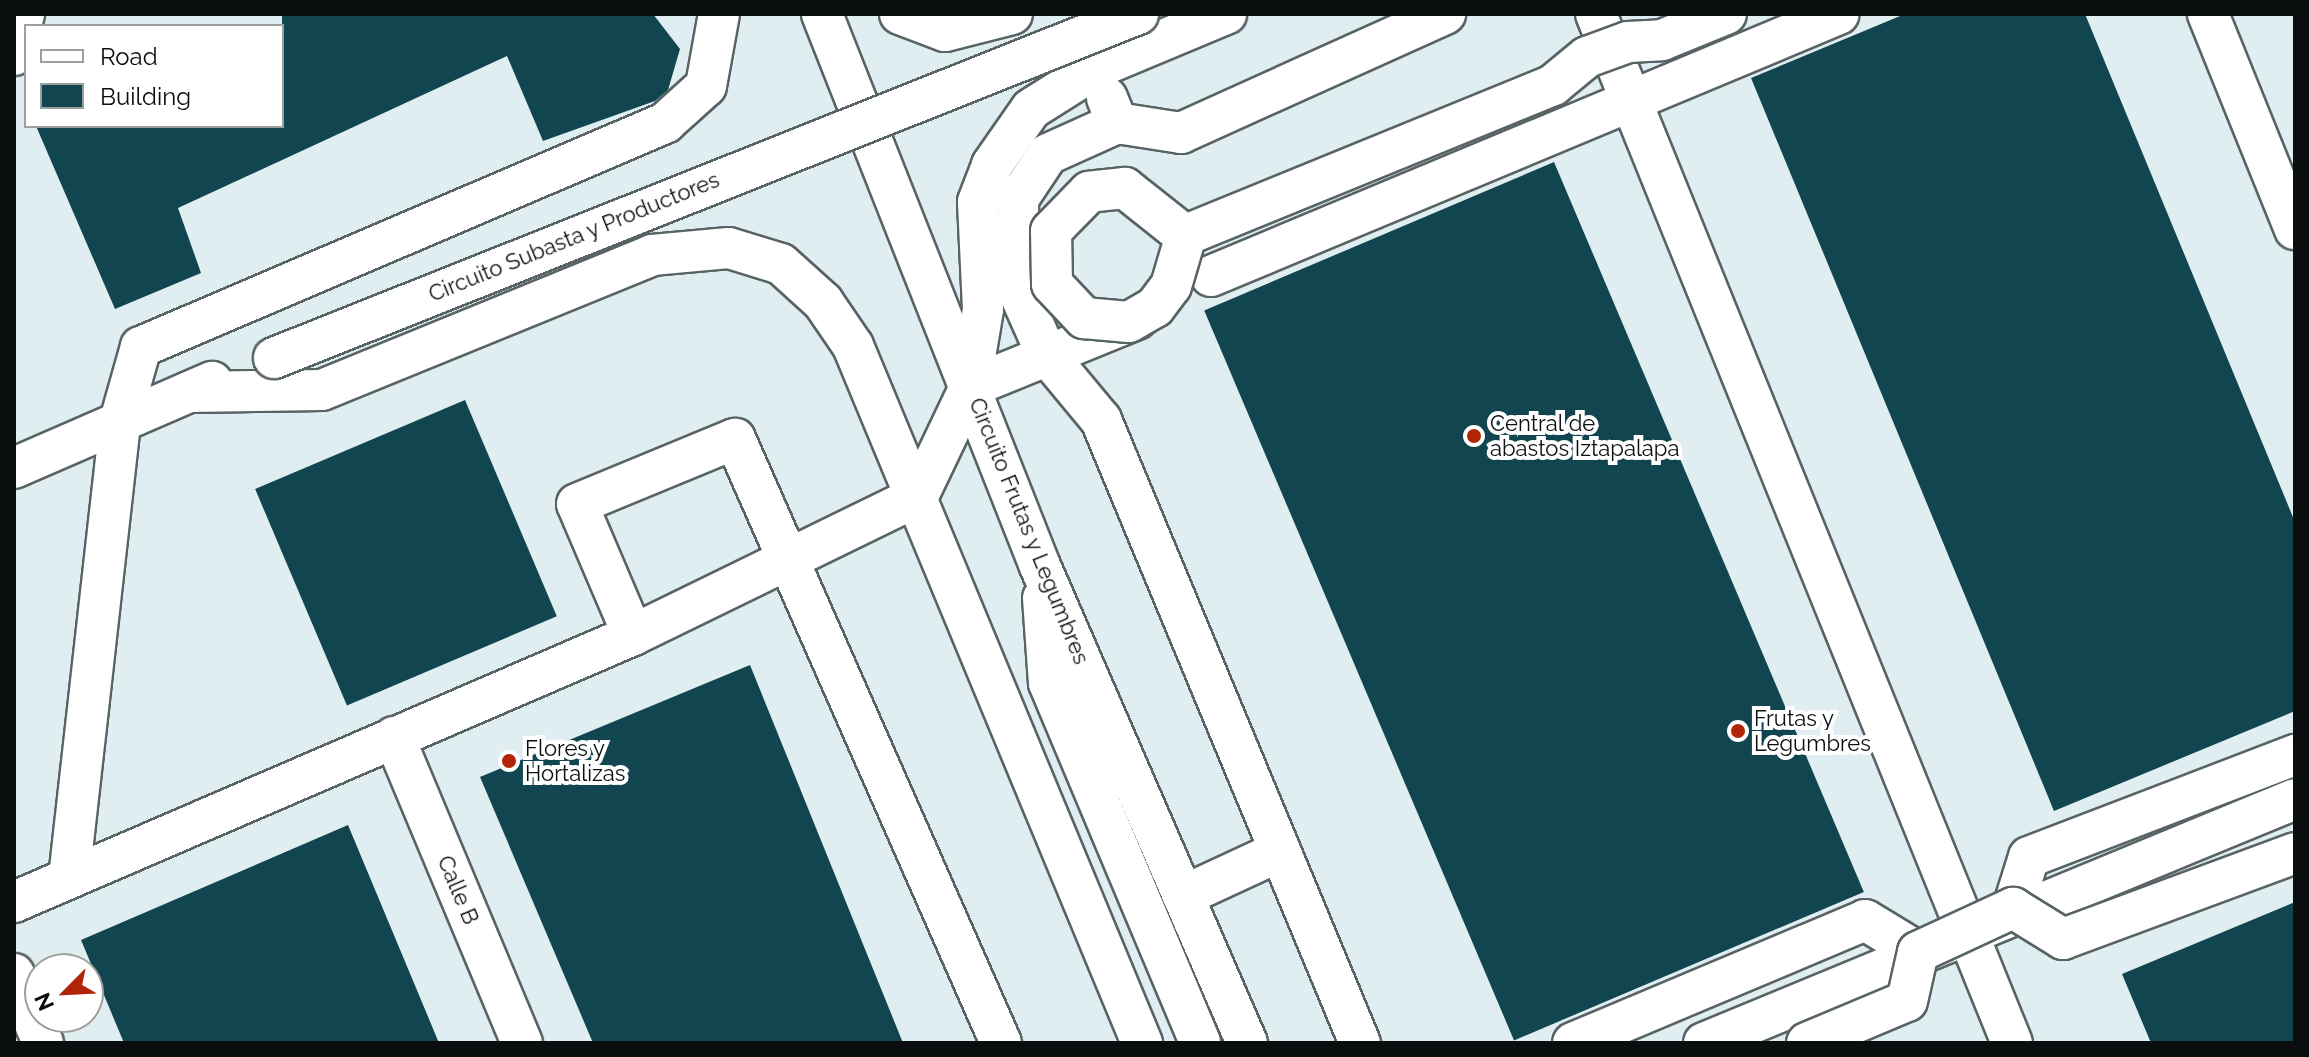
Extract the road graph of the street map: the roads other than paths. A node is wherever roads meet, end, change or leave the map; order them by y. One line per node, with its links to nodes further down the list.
1 (24, 14): 13 (street)
2 (719, 14): 22 (street)
3 (822, 14): 20 (street, Circuito Frutas y Legumbres)
4 (900, 14): 5 (street)
5 (1012, 14)
6 (1138, 14): 21 (street, Circuito Subasta y Productores, bridge)
7 (1226, 14): 14 (street)
8 (1445, 14): 16 (street)
9 (1596, 14): 15 (street)
10 (1726, 14): 19 (street, bridge)
11 (1839, 14): 15 (street)
12 (2208, 14): 17 (street)
13 (14, 55)
14 (1096, 68): 16 (street); 20 (street)
15 (1632, 102): 18 (street); 39 (street)
16 (1117, 123): 19 (street)
17 (2295, 229)
18 (1211, 276)
19 (1047, 355): 20 (street); 33 (street)
20 (970, 387): 24 (street); 26 (street, Circuito Frutas y Legumbres)
21 (189, 392): 22 (street, Circuito Subasta y Productores); 24 (street)
22 (120, 421): 23 (street, Circuito Subasta y Productores); 35 (street)
23 (14, 468)
24 (918, 496): 25 (street); 28 (street)
25 (793, 561): 27 (street); 27 (street); 44 (street)
26 (1040, 566): 29 (street); 36 (street, Circuito Frutas y Legumbres)
27 (633, 635): 30 (street)
28 (978, 642): 29 (street); 45 (street)
29 (1038, 689): 46 (street); 47 (street)
30 (394, 737): 35 (street); 43 (street, Calle B)
31 (2295, 755): 38 (street)
32 (2295, 799): 39 (street)
33 (1280, 851): 36 (street); 49 (street)
34 (2295, 853): 38 (street, bridge)
35 (69, 878): 37 (street)
36 (1183, 896): 48 (street, Circuito Frutas y Legumbres)
37 (14, 902)
38 (2013, 908): 40 (street, bridge)
39 (1967, 935): 51 (street); 53 (street)
40 (1918, 952): 50 (street); 52 (street, bridge)
41 (14, 974): 42 (street)
42 (43, 1043)
43 (522, 1043)
44 (1001, 1043)
45 (1142, 1043)
46 (1173, 1043)
47 (1200, 1043)
48 (1247, 1043)
49 (1360, 1043)
50 (1573, 1043)
51 (1704, 1043)
52 (1807, 1043)
53 (2012, 1043)

